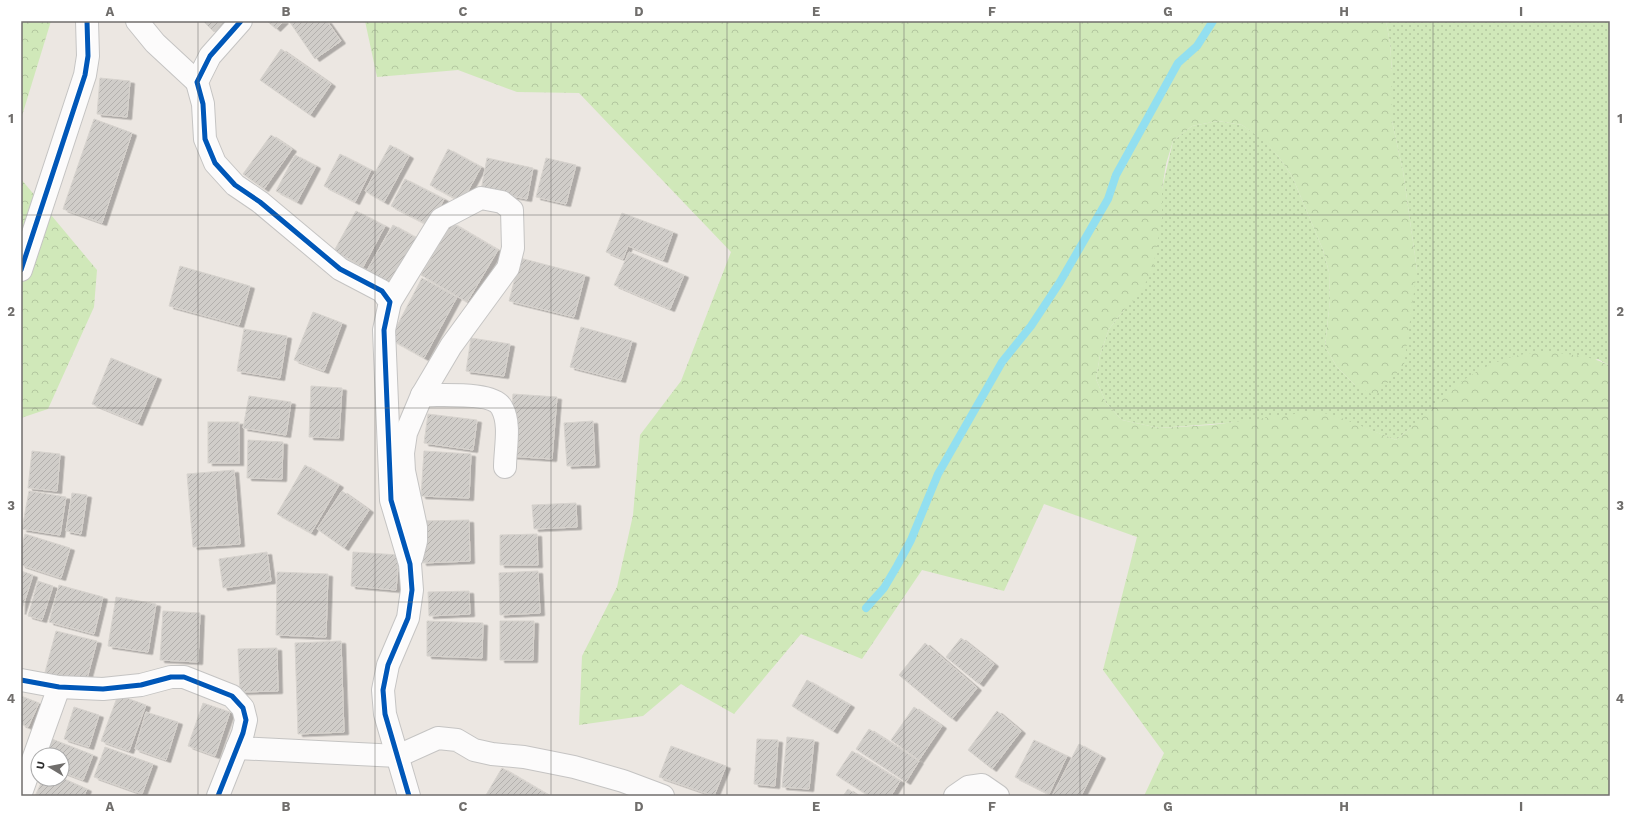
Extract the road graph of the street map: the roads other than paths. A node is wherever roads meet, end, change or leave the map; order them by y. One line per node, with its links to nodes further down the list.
1 (87, 21): 5 (street)
2 (137, 21): 4 (street)
3 (241, 21): 4 (street)
4 (196, 82): 6 (street)
5 (21, 270)
6 (390, 302): 7 (street); 9 (street)
7 (422, 395): 8 (street); 9 (street)
8 (505, 467)
9 (410, 564): 13 (street)
10 (21, 680): 11 (street)
11 (59, 687): 12 (street); 14 (street)
12 (237, 748): 13 (street); 15 (street)
13 (398, 756): 16 (street); 17 (street)
14 (21, 793)
15 (218, 796)
16 (409, 796)
17 (664, 796)
18 (955, 796): 19 (street)
19 (998, 796)

